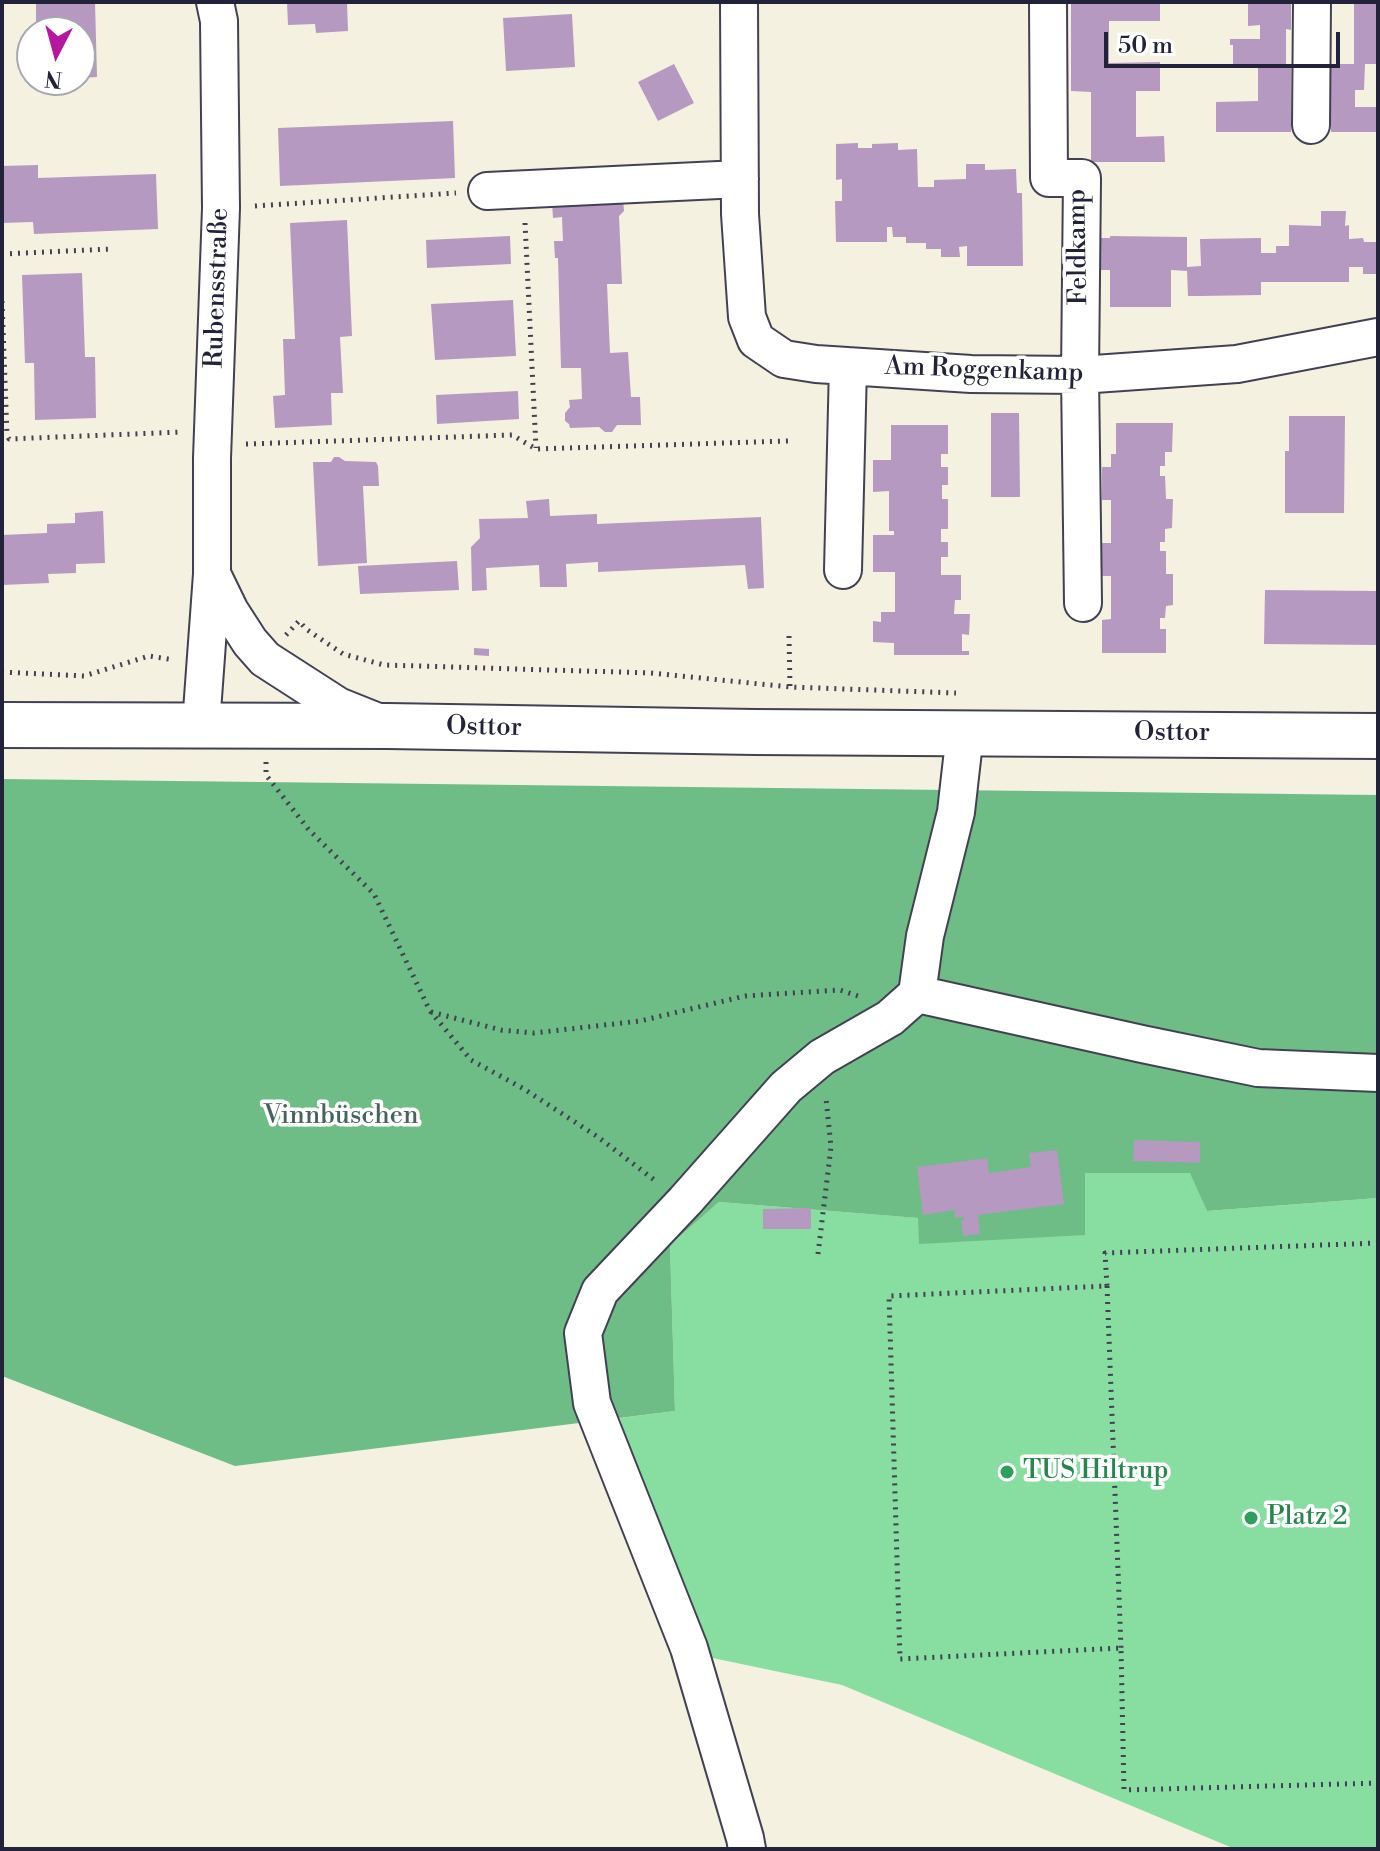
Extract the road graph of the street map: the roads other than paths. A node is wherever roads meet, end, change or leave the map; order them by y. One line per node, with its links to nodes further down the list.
1 (215, 2): 12 (street, Rubensstraße)
2 (739, 2): 6 (street, Am Roggenkamp)
3 (1048, 2): 10 (street, Feldkamp)
4 (1312, 2): 5 (street)
5 (1311, 125)
6 (740, 179): 7 (street); 9 (street, Am Roggenkamp)
7 (487, 191)
8 (1378, 337): 10 (street, Am Roggenkamp)
9 (848, 366): 10 (street, Am Roggenkamp); 11 (street)
10 (1080, 375): 13 (street)
11 (843, 570)
12 (212, 574): 16 (street, Rubensstraße); 17 (street, Rubensstraße)
13 (1083, 603)
14 (961, 713): 17 (main road, Osttor); 18 (main road, Osttor); 19 (street)
15 (2, 725): 16 (main road, Osttor)
16 (201, 725): 17 (main road, Osttor)
17 (388, 726)
18 (1378, 736)
19 (917, 994): 20 (street); 21 (street)
20 (1378, 1073)
21 (747, 1849)

